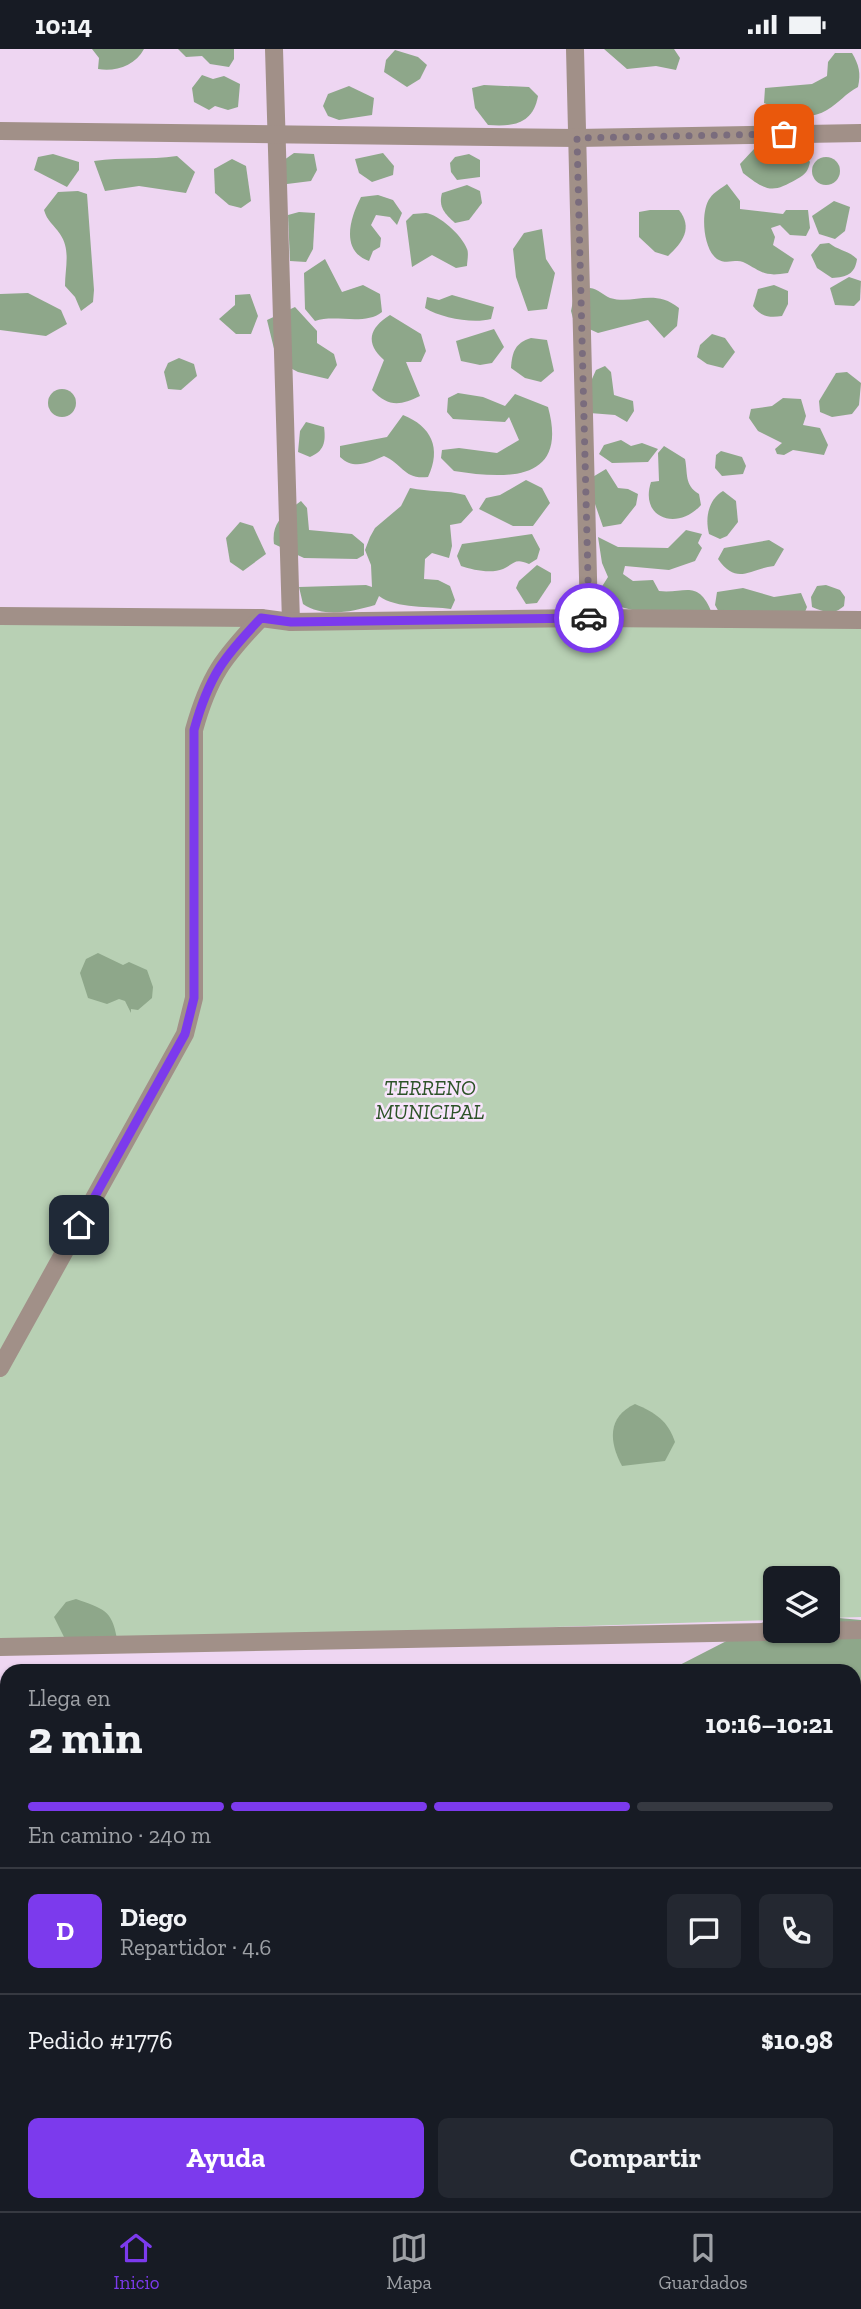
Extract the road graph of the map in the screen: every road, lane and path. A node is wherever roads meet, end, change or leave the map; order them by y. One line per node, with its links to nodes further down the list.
1 (274, 49): 5 (street)
2 (575, 49): 6 (street)
3 (0, 131): 5 (street)
4 (861, 133): 6 (street)
5 (278, 134): 6 (street); 11 (street)
6 (577, 138): 9 (street)
7 (0, 616): 8 (street)
8 (261, 618): 11 (street); 12 (street)
9 (589, 618): 10 (street); 11 (street)
10 (861, 621)
11 (291, 622)
12 (0, 1368)
13 (861, 1630): 14 (street)
14 (0, 1647)

